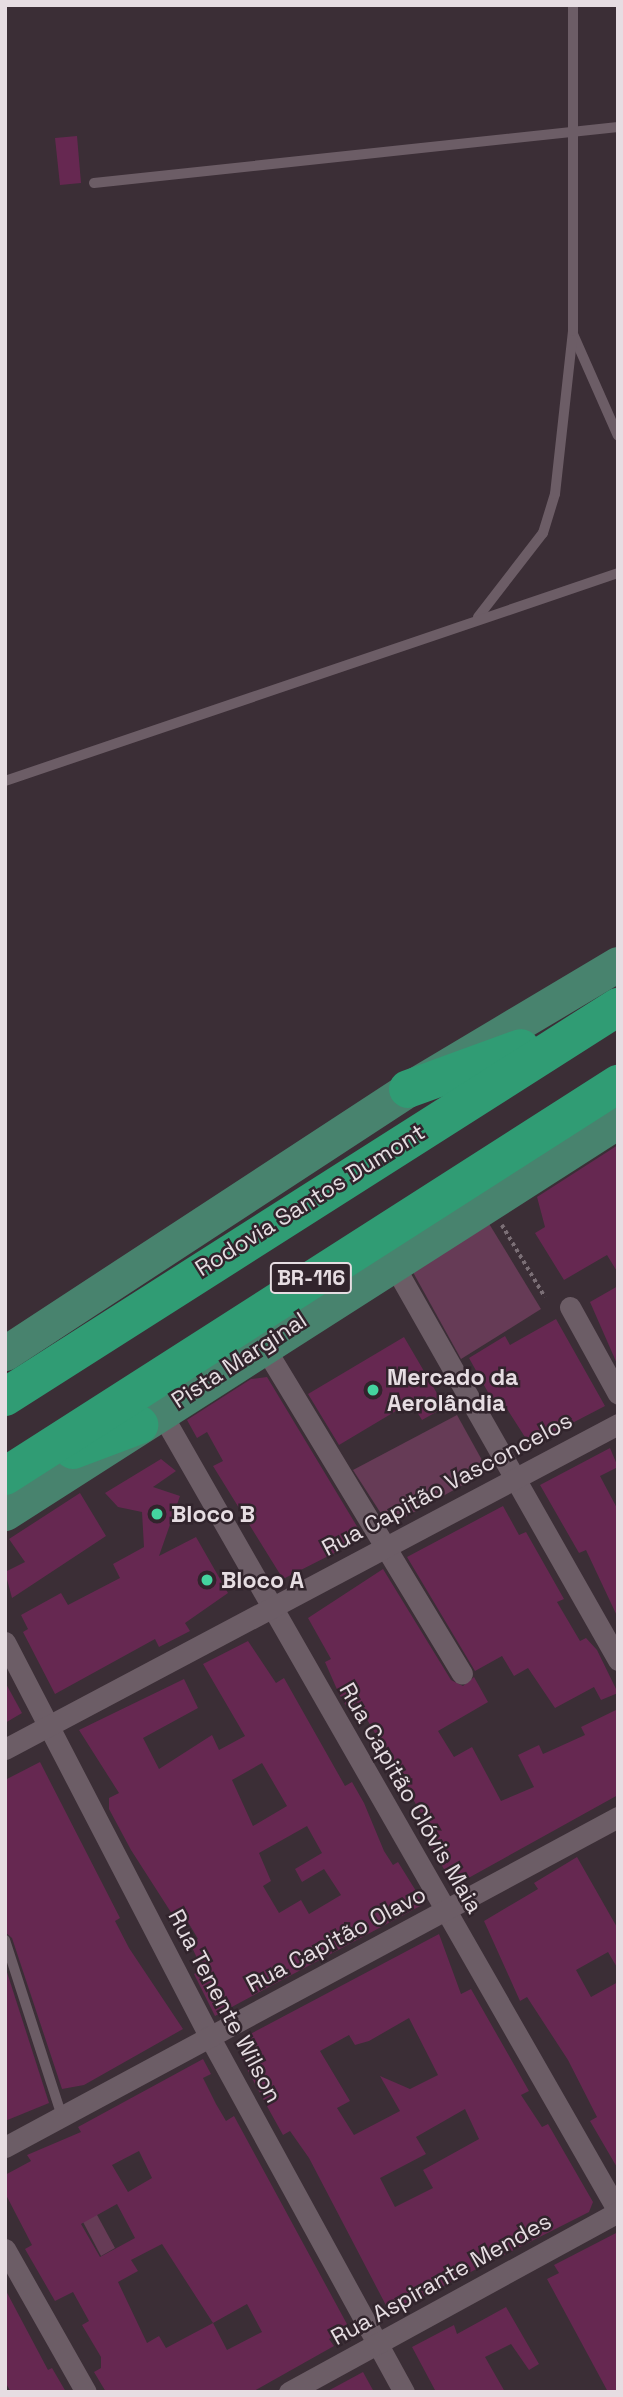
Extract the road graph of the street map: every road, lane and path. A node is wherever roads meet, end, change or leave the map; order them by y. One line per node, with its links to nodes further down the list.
1 (573, 5): 3 (lane)
2 (618, 127): 3 (lane)
3 (573, 132): 4 (lane); 5 (lane)
4 (94, 183)
5 (572, 331): 6 (lane); 8 (lane)
6 (618, 436)
7 (618, 573): 8 (lane)
8 (476, 620): 9 (lane)
9 (5, 781)
10 (618, 964): 13 (main road)
11 (603, 1015): 13 (highway); 22 (highway, Rodovia Santos Dumont / BR-116)
12 (618, 1084): 25 (highway, BR-116)
13 (408, 1089): 20 (main road)
14 (618, 1121): 15 (main road, Pista Marginal / BR-116)
15 (488, 1202): 16 (main road, Pista Marginal / BR-116); 17 (path)
16 (393, 1262): 19 (main road, Pista Marginal / BR-116); 26 (street)
17 (545, 1297)
18 (570, 1307): 21 (street)
19 (263, 1345): 23 (main road, Pista Marginal / BR-116); 28 (street)
20 (5, 1353)
21 (618, 1394)
22 (5, 1397)
23 (150, 1418): 25 (highway); 27 (main road, Pista Marginal / BR-116); 29 (street, Rua Capitão Clóvis Maia)
24 (618, 1424): 26 (street, Rua Capitão Vasconcelos)
25 (5, 1476)
26 (513, 1479): 28 (street, Rua Capitão Vasconcelos); 30 (street)
27 (5, 1513)
28 (383, 1546): 29 (street, Rua Capitão Vasconcelos); 33 (street)
29 (272, 1608): 34 (street, Rua Capitão Vasconcelos); 37 (street, Rua Capitão Clóvis Maia)
30 (610, 1631): 32 (street)
31 (5, 1642): 34 (street, Rua Tenente Wilson)
32 (618, 1660)
33 (462, 1673)
34 (50, 1725): 35 (street, Rua Capitão Vasconcelos); 39 (street, Rua Tenente Wilson)
35 (5, 1749)
36 (618, 1817): 37 (street, Rua Capitão Olavo)
37 (445, 1910): 39 (street, Rua Capitão Olavo); 42 (street, Rua Capitão Clóvis Maia)
38 (5, 1940): 40 (lane)
39 (209, 2036): 40 (street, Rua Capitão Olavo); 44 (street, Rua Tenente Wilson)
40 (62, 2116): 41 (street, Rua Capitão Olavo)
41 (5, 2147)
42 (618, 2212): 44 (street, Rua Aspirante Mendes)
43 (5, 2249): 45 (street)
44 (378, 2346): 46 (street, Rua Aspirante Mendes); 47 (street, Rua Tenente Wilson)
45 (86, 2392)
46 (289, 2392)
47 (404, 2392)

